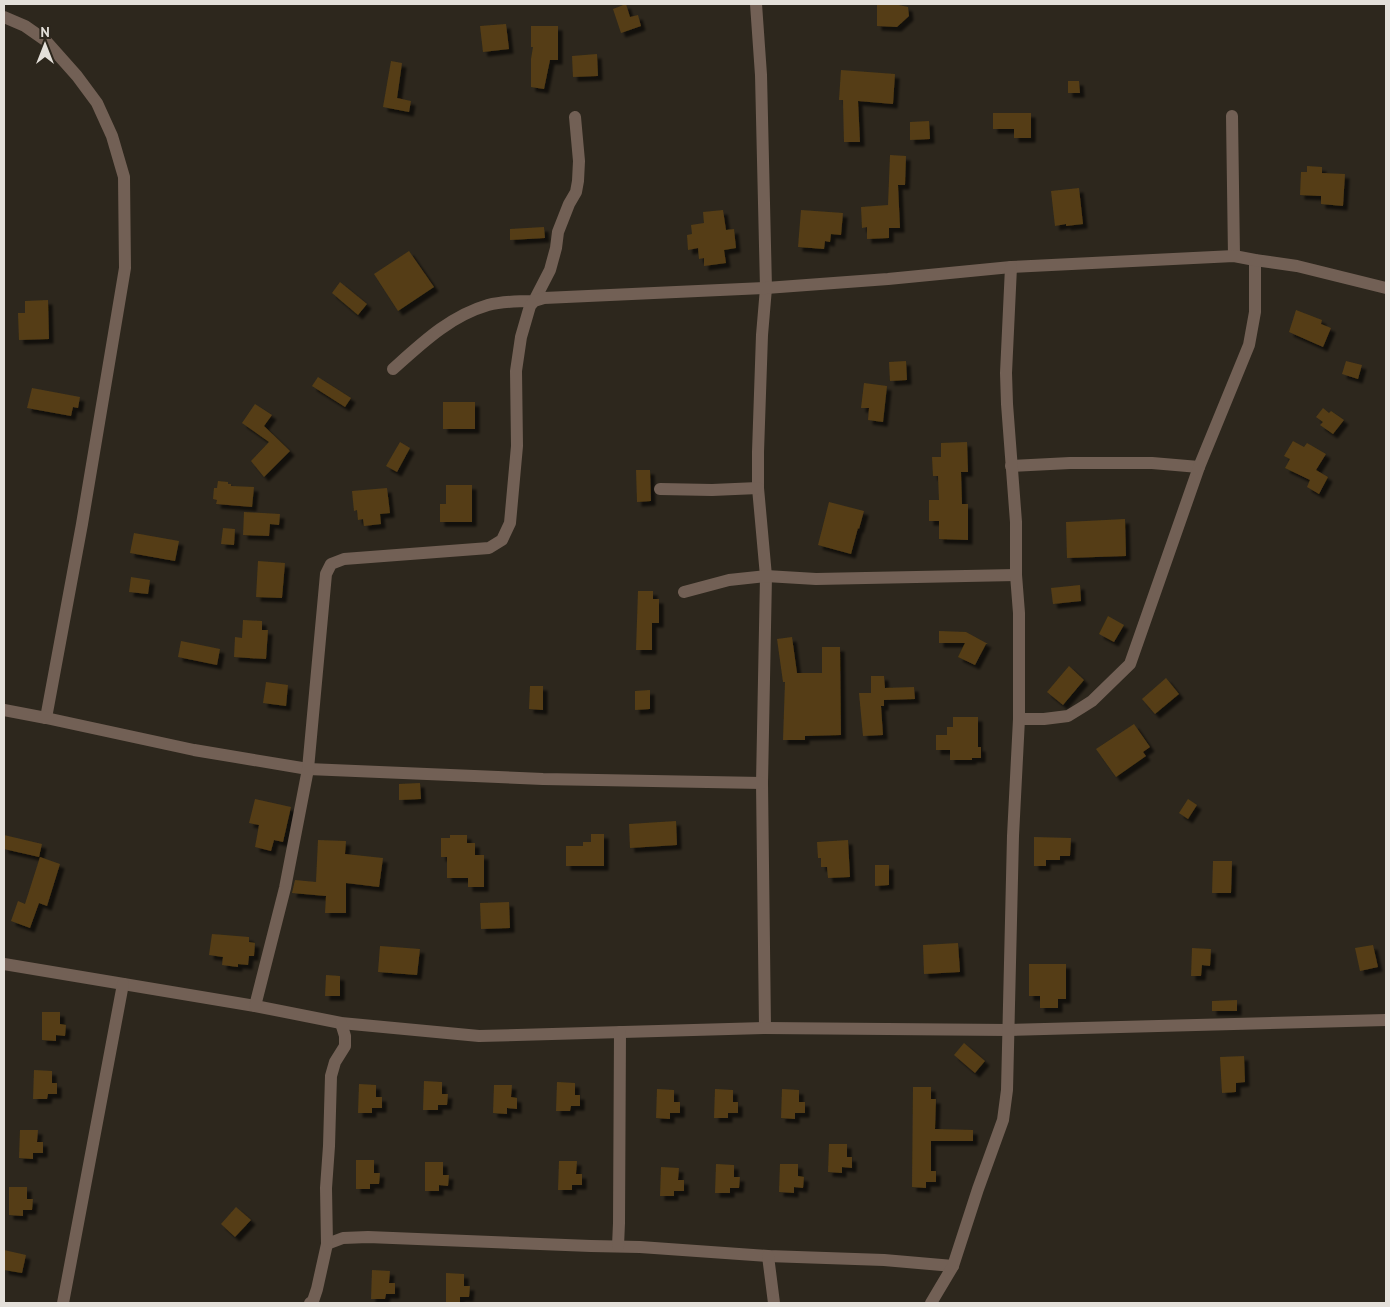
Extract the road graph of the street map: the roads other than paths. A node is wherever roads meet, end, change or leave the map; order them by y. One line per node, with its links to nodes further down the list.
1 (756, 4): 8 (street)
2 (4, 17): 20 (street)
3 (1232, 116): 5 (street)
4 (575, 117): 10 (street)
5 (1234, 256): 6 (street); 7 (street)
6 (1255, 260): 9 (street); 13 (street)
7 (1011, 267): 8 (street); 12 (street)
8 (766, 288): 10 (street); 14 (street)
9 (1386, 288)
10 (534, 301): 11 (street); 22 (street)
11 (393, 369)
12 (1011, 466): 13 (street); 16 (street)
13 (1199, 467): 21 (street)
14 (758, 488): 15 (street); 17 (street)
15 (660, 489)
16 (1016, 574): 17 (street); 21 (street)
17 (766, 576): 18 (street); 23 (street)
18 (684, 592)
19 (4, 710): 20 (street)
20 (46, 718): 22 (street)
21 (1019, 719): 30 (street)
22 (308, 769): 23 (street); 26 (street)
23 (762, 783): 29 (street)
24 (4, 964): 25 (street)
25 (123, 984): 26 (street); 37 (street)
26 (254, 1006): 28 (street)
27 (1386, 1020): 30 (street)
28 (341, 1023): 31 (street); 32 (street)
29 (765, 1028): 30 (street); 31 (street)
30 (1008, 1030): 35 (street)
31 (620, 1032): 33 (street)
32 (328, 1244): 33 (street); 36 (street)
33 (618, 1246): 34 (street)
34 (768, 1256): 35 (street); 38 (street)
35 (953, 1266): 39 (street)
36 (312, 1302)
37 (64, 1303)
38 (774, 1303)
39 (930, 1303)

